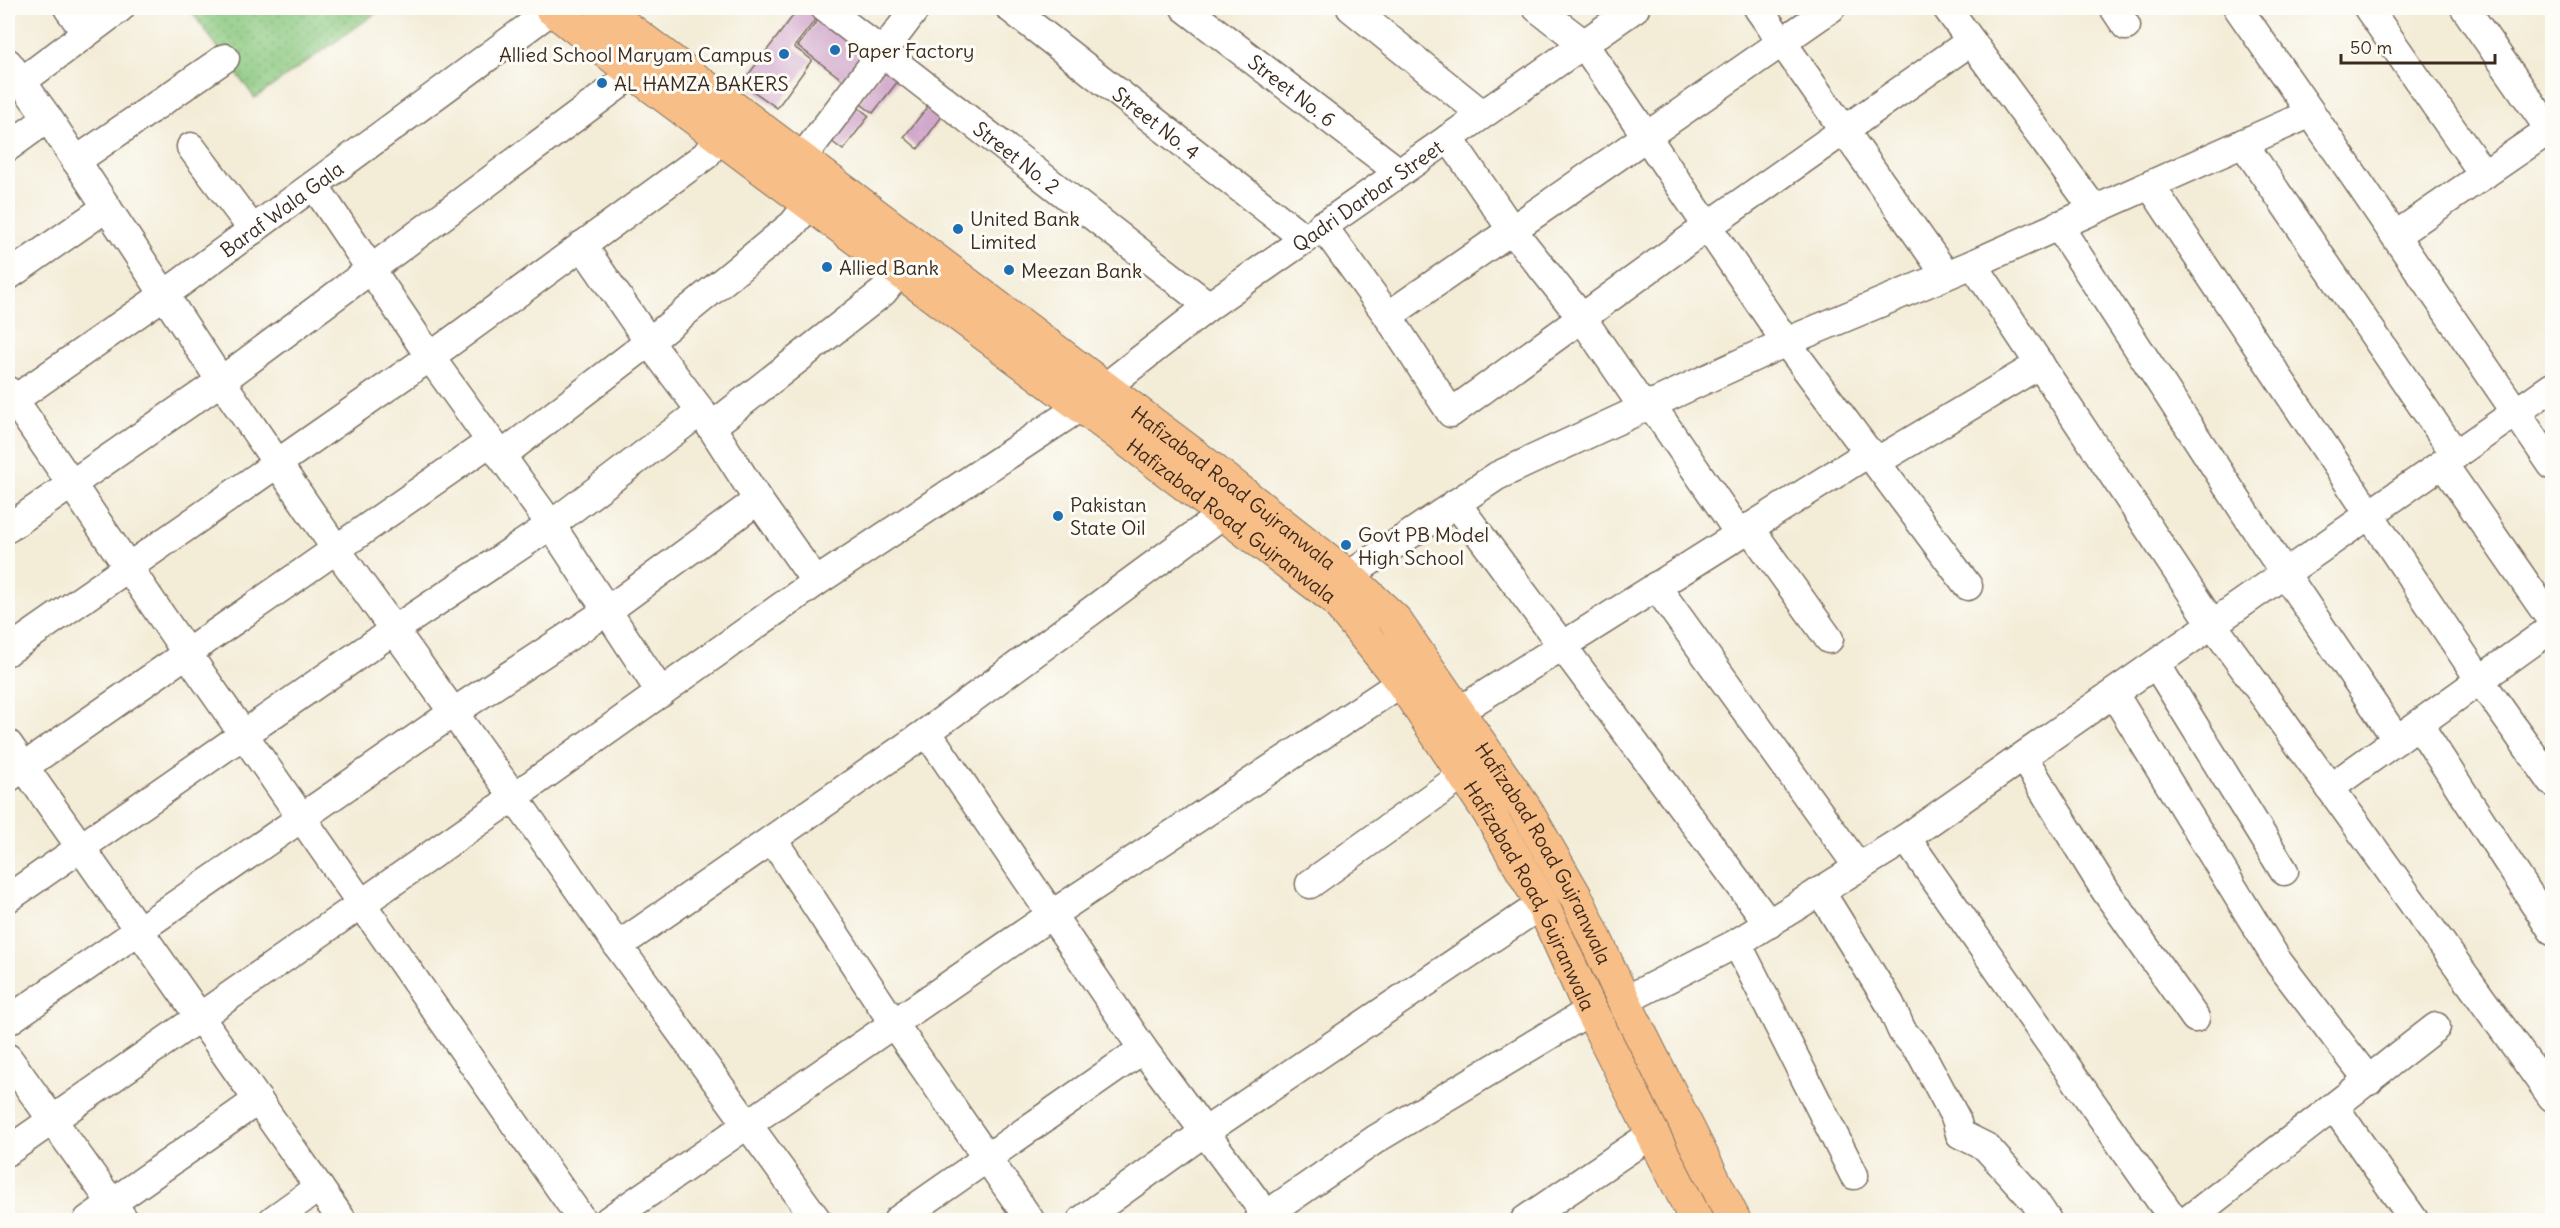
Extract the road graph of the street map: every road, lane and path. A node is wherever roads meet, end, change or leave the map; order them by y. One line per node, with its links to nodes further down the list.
1 (68, 8): 18 (street)
2 (120, 8): 18 (street)
3 (552, 8): 24 (main road, Hafizabad Road, Gujranwala); 41 (street, Baraf Wala Gala)
4 (601, 8): 37 (main road, Hafizabad Road Gujranwala)
5 (825, 8): 22 (street, Street No. 2)
6 (916, 8): 22 (street)
7 (1010, 8): 50 (street, Street No. 4)
8 (1185, 8): 39 (street, Street No. 6)
9 (1351, 8): 27 (street)
10 (1537, 8): 21 (street)
11 (1635, 8): 21 (street, Qadri Darbar Street)
12 (1758, 8): 19 (street)
13 (1831, 8): 19 (street)
14 (1947, 8): 20 (street)
15 (2238, 8): 26 (street)
16 (2368, 8): 40 (street)
17 (2465, 8): 30 (street)
18 (86, 33): 25 (street)
19 (1782, 40): 29 (street); 32 (street)
20 (1971, 41): 29 (street); 45 (street)
21 (1583, 43): 27 (street, Qadri Darbar Street); 32 (street)
22 (882, 50): 37 (street); 59 (street, Street No. 2)
23 (225, 58): 38 (street)
24 (630, 70): 31 (main road, Hafizabad Road, Gujranwala); 54 (street)
25 (14, 72): 28 (street)
26 (2311, 113): 34 (street); 51 (street)
27 (1482, 114): 33 (street, Qadri Darbar Street)
28 (48, 118): 35 (street); 38 (street)
29 (1845, 130): 47 (street); 56 (street)
30 (2552, 130): 40 (street)
31 (719, 136): 43 (main road, Hafizabad Road, Gujranwala); 52 (street)
32 (1646, 136): 47 (street); 49 (street)
33 (1449, 138): 39 (street, Qadri Darbar Street); 49 (street)
34 (2243, 143): 42 (street); 75 (street)
35 (8, 147)
36 (191, 147): 48 (street)
37 (802, 158): 69 (main road, Hafizabad Road Gujranwala)
38 (76, 161): 44 (street)
39 (1399, 172): 50 (street, Qadri Darbar Street)
40 (2484, 175): 51 (street)
41 (314, 185): 48 (street, Baraf Wala Gala); 54 (street)
42 (2150, 185): 45 (street); 82 (street)
43 (809, 204): 55 (main road, Hafizabad Road, Gujranwala); 62 (street)
44 (107, 207): 57 (street); 58 (street)
45 (2094, 210): 46 (street)
46 (2058, 225): 53 (street); 88 (street)
47 (1708, 226): 61 (street); 63 (street)
48 (253, 230): 58 (street, Baraf Wala Gala)
49 (1512, 230): 60 (street); 61 (street)
50 (1313, 231): 59 (street, Qadri Darbar Street); 60 (street, Street No. 4)
51 (2396, 235): 71 (street)
52 (582, 245): 62 (street); 64 (street)
53 (1973, 264): 56 (street); 65 (street)
54 (372, 269): 64 (street); 66 (street)
55 (899, 272): 69 (main road, Hafizabad Road, Gujranwala); 72 (street)
56 (1946, 275): 63 (street)
57 (8, 276)
58 (164, 295): 66 (street); 68 (street, Baraf Wala Gala)
59 (1209, 306): 69 (street, Qadri Darbar Street)
60 (1388, 316): 61 (street, Street No. 4)
61 (1581, 318): 70 (street)
62 (649, 342): 72 (street); 73 (street)
63 (1786, 342): 70 (street); 74 (street)
64 (430, 357): 73 (street); 76 (street)
65 (2040, 364): 74 (street); 95 (street)
66 (221, 381): 76 (street); 78 (street)
67 (2553, 387): 71 (street)
68 (10, 398): 78 (street)
69 (1091, 398): 81 (main road, Hafizabad Road, Gujranwala); 89 (main road, Hafizabad Road Gujranwala); 90 (street, Qadri Darbar Street)
70 (1646, 405): 80 (street); 85 (street)
71 (2516, 413): 75 (street); 77 (street)
72 (706, 419): 79 (street); 83 (street)
73 (496, 449): 83 (street); 86 (street)
74 (1873, 457): 85 (street); 92 (street)
75 (2450, 460): 82 (street); 94 (street)
76 (277, 464): 86 (street); 87 (street)
77 (2553, 465)
78 (72, 484): 84 (street); 87 (street)
79 (759, 501): 90 (street); 93 (street)
80 (1456, 503): 89 (street); 99 (street)
81 (1223, 514): 104 (main road, Hafizabad Road, Gujranwala); 109 (street)
82 (2370, 515): 88 (street); 103 (street)
83 (551, 525): 93 (street); 97 (street)
84 (8, 528)
85 (1744, 530): 91 (street); 98 (street)
86 (336, 549): 97 (street); 101 (street)
87 (128, 568): 100 (street); 101 (street)
88 (2285, 574): 95 (street); 110 (street)
89 (1348, 576): 108 (main road, Hafizabad Road Gujranwala)
90 (816, 582): 105 (street, Qadri Darbar Street)
91 (1656, 586): 99 (street); 123 (street)
92 (1968, 586)
93 (607, 611): 105 (street); 107 (street)
94 (2553, 621)
95 (2213, 625): 102 (street); 117 (street)
96 (2553, 628): 103 (street)
97 (394, 630): 107 (street); 111 (street)
98 (1829, 639)
99 (1562, 646): 108 (street); 131 (street)
100 (8, 651)
101 (186, 652): 111 (street); 114 (street)
102 (2156, 664): 106 (street); 124 (street)
103 (2480, 680): 110 (street); 116 (street)
104 (1401, 682): 115 (main road, Hafizabad Road, Gujranwala); 130 (street)
105 (661, 693): 118 (street, Qadri Darbar Street)
106 (2114, 694): 113 (street); 145 (street)
107 (454, 711): 118 (street); 119 (street)
108 (1459, 711): 136 (main road, Hafizabad Road Gujranwala)
109 (927, 732): 121 (street); 130 (street)
110 (2408, 732): 117 (street); 133 (street)
111 (243, 733): 119 (street); 122 (street)
112 (8, 744): 114 (street)
113 (2023, 757): 120 (street); 139 (street)
114 (16, 773): 122 (street)
115 (1464, 775): 125 (street); 129 (main road, Hafizabad Road, Gujranwala)
116 (2553, 782)
117 (2330, 788): 146 (street)
118 (514, 797): 128 (street, Qadri Darbar Street); 135 (street)
119 (302, 819): 128 (street); 132 (street)
120 (1906, 838): 123 (street); 172 (street)
121 (773, 840): 135 (street); 141 (street)
122 (80, 847): 127 (street); 132 (street)
123 (1859, 868): 126 (street)
124 (2284, 871)
125 (1310, 884)
126 (1820, 891): 131 (street); 171 (street)
127 (8, 898)
128 (362, 903): 138 (street, Qadri Darbar Street); 162 (street)
129 (1542, 904): 137 (main road, Hafizabad Road, Gujranwala); 151 (street)
130 (1051, 915): 141 (street); 143 (street)
131 (1769, 924): 134 (street)
132 (139, 930): 138 (street); 140 (street)
133 (2553, 930)
134 (1737, 943): 136 (street); 155 (street)
135 (618, 946): 150 (street)
136 (1624, 1001): 170 (main road, Hafizabad Road Gujranwala)
137 (1591, 1010): 152 (main road, Hafizabad Road, Gujranwala); 158 (street)
138 (199, 1016): 147 (street); 149 (street, Qadri Darbar Street)
139 (2195, 1018)
140 (8, 1022)
141 (894, 1024): 150 (street); 154 (street)
142 (2436, 1027): 145 (street)
143 (1143, 1049): 151 (street); 154 (street)
144 (8, 1058): 149 (street)
145 (2369, 1081): 148 (street)
146 (2553, 1097)
147 (258, 1100): 156 (street); 157 (street)
148 (2335, 1108): 173 (street); 174 (street)
149 (50, 1119): 153 (street, Qadri Darbar Street); 157 (street)
150 (747, 1125): 163 (street); 164 (street)
151 (1206, 1131): 158 (street); 167 (street)
152 (1652, 1134): 168 (street); 169 (main road, Hafizabad Road, Gujranwala)
153 (8, 1151)
154 (986, 1157): 165 (street); 166 (street)
155 (1854, 1175)
156 (319, 1187): 160 (street); 161 (street)
157 (118, 1212): 159 (street)
158 (1265, 1219)
159 (88, 1221)
160 (273, 1221)
161 (342, 1221)
162 (582, 1221)
163 (609, 1221)
164 (817, 1221)
165 (898, 1221)
166 (1030, 1221)
167 (1082, 1221)
168 (1525, 1221)
169 (1696, 1221)
170 (1734, 1221)
171 (2047, 1221)
172 (2174, 1221)
173 (2188, 1221)
174 (2414, 1221)

